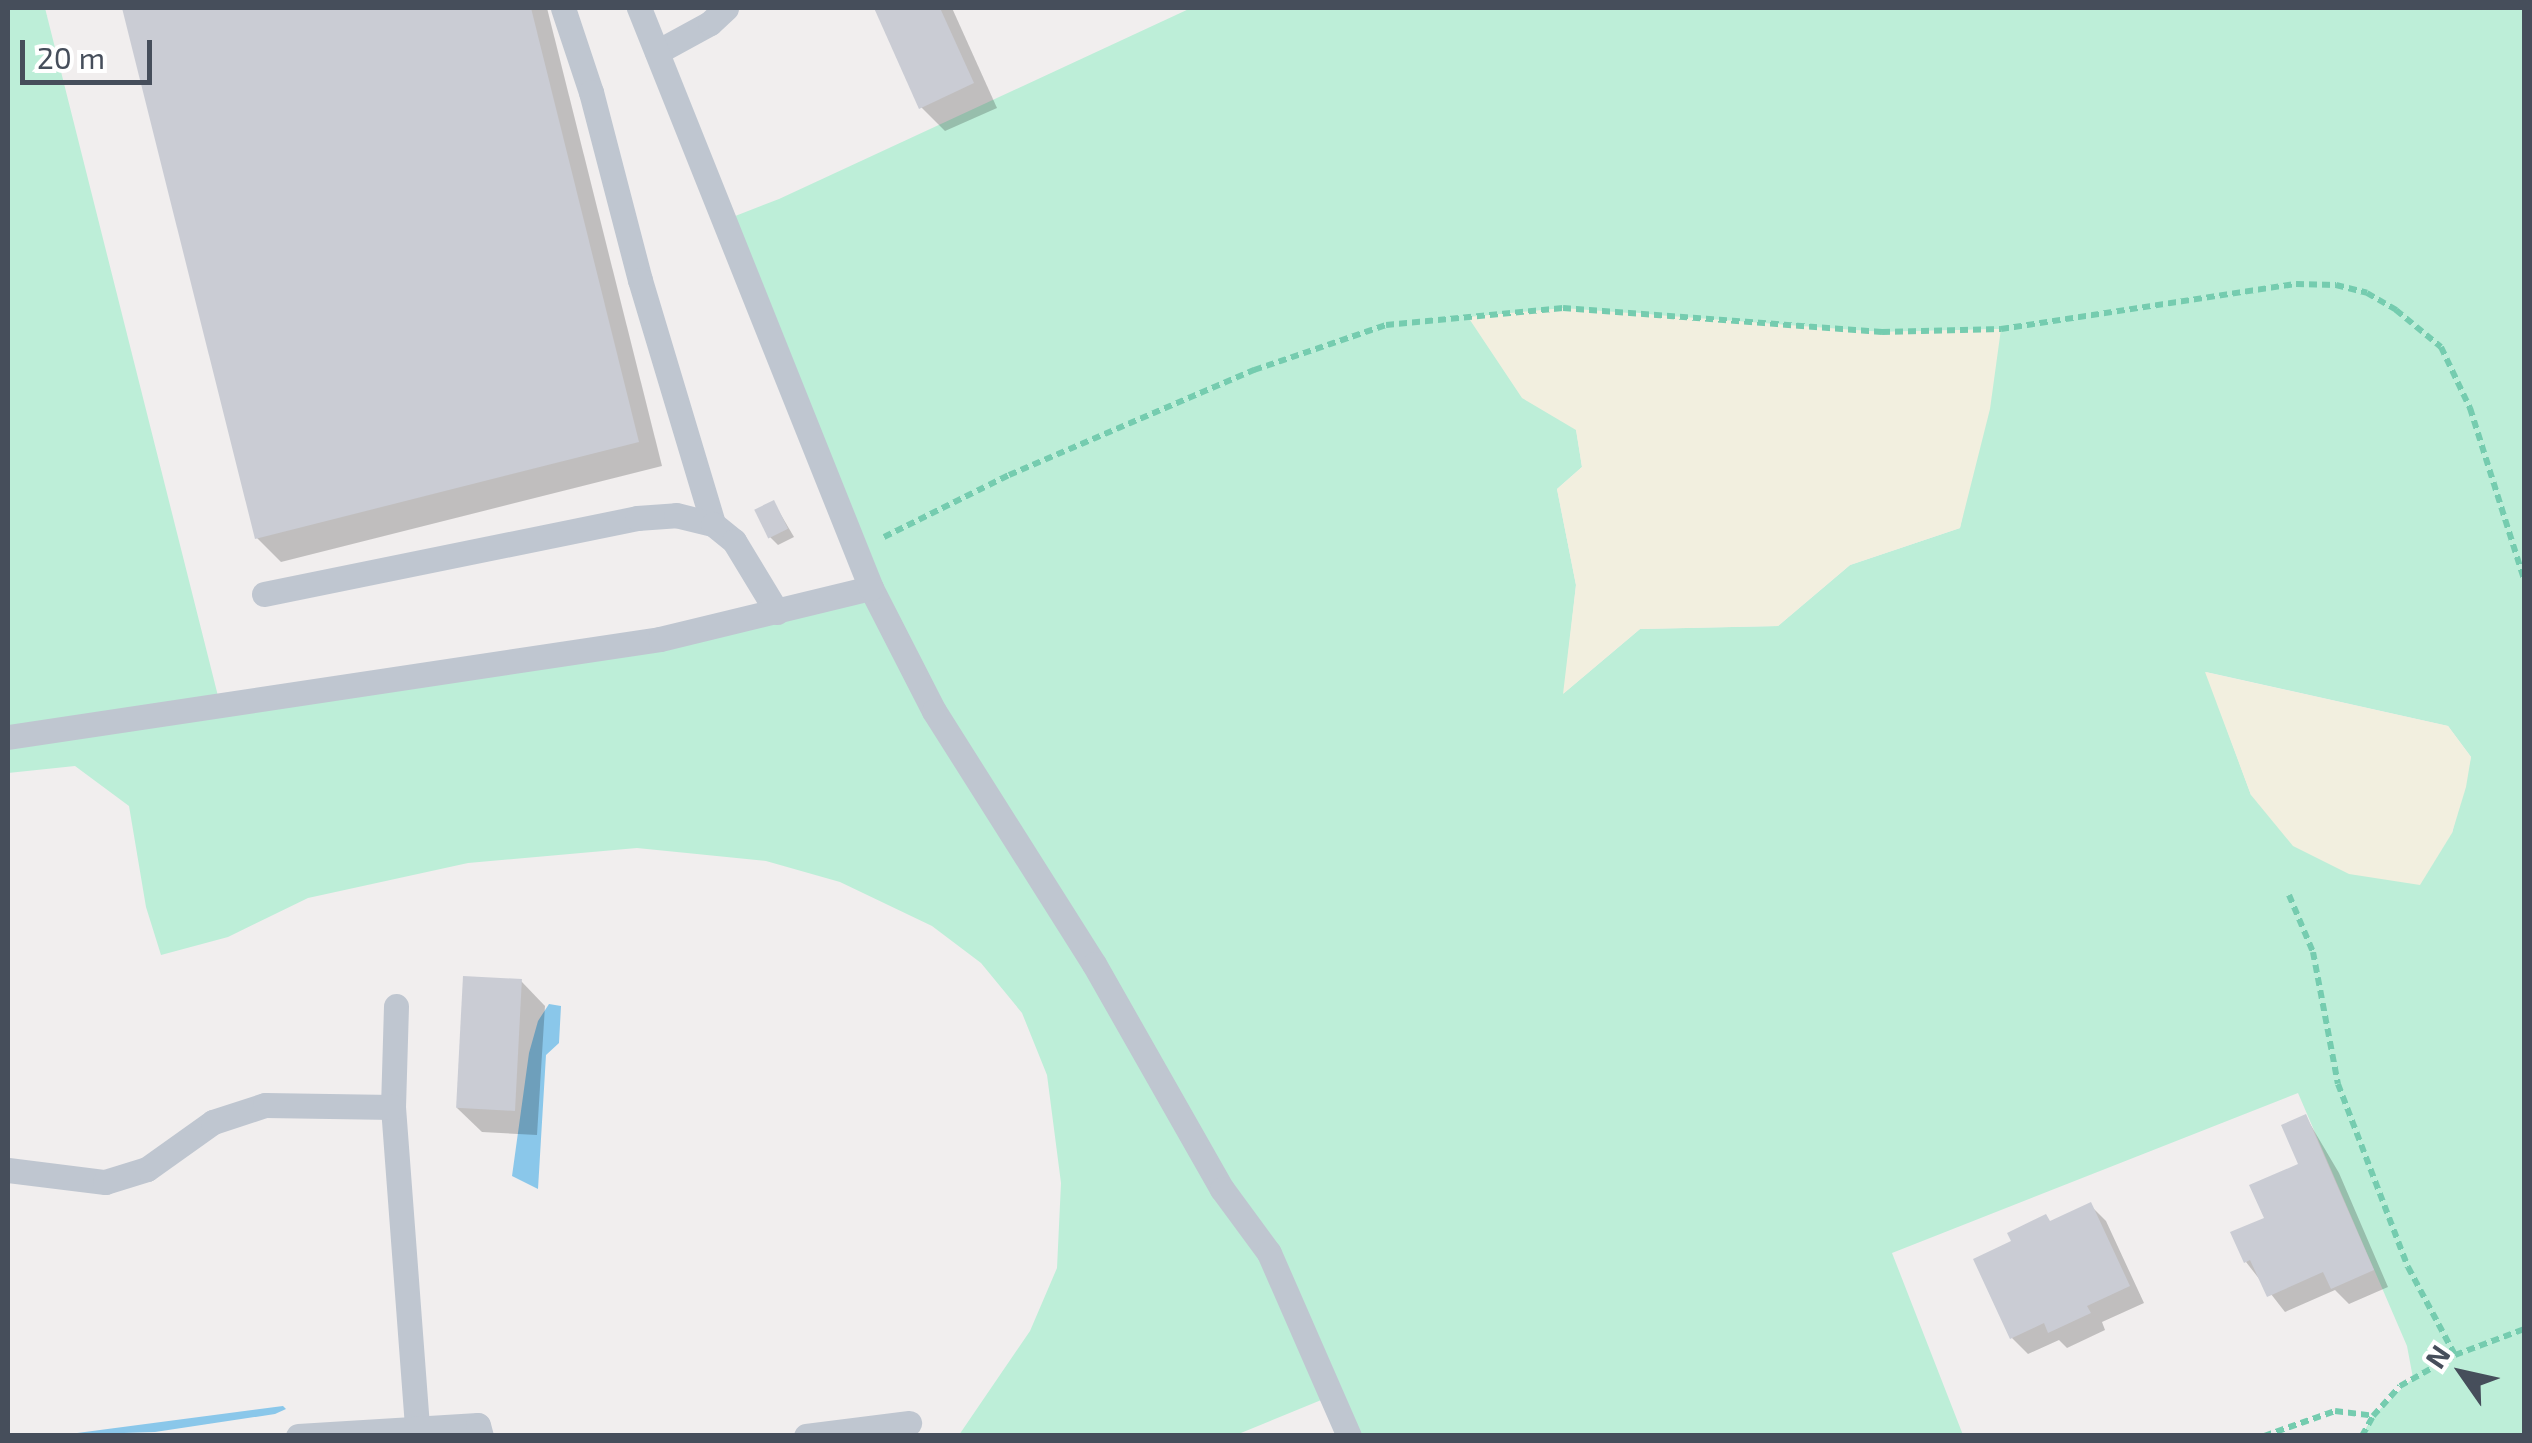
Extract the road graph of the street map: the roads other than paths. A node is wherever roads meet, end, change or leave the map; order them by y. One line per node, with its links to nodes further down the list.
1 (563, 8): 5 (lane)
2 (638, 8): 4 (lane)
3 (726, 8): 4 (lane)
4 (657, 52): 6 (lane)
5 (713, 524): 7 (lane); 8 (lane)
6 (871, 588): 8 (lane); 18 (lane)
7 (264, 594)
8 (777, 612): 9 (lane)
9 (8, 736)
10 (396, 1006): 11 (lane)
11 (393, 1107): 12 (lane); 14 (lane)
12 (8, 1170)
13 (908, 1424): 17 (lane)
14 (417, 1426): 15 (lane); 16 (lane)
15 (298, 1436)
16 (481, 1436)
17 (806, 1436)
18 (1348, 1436)

